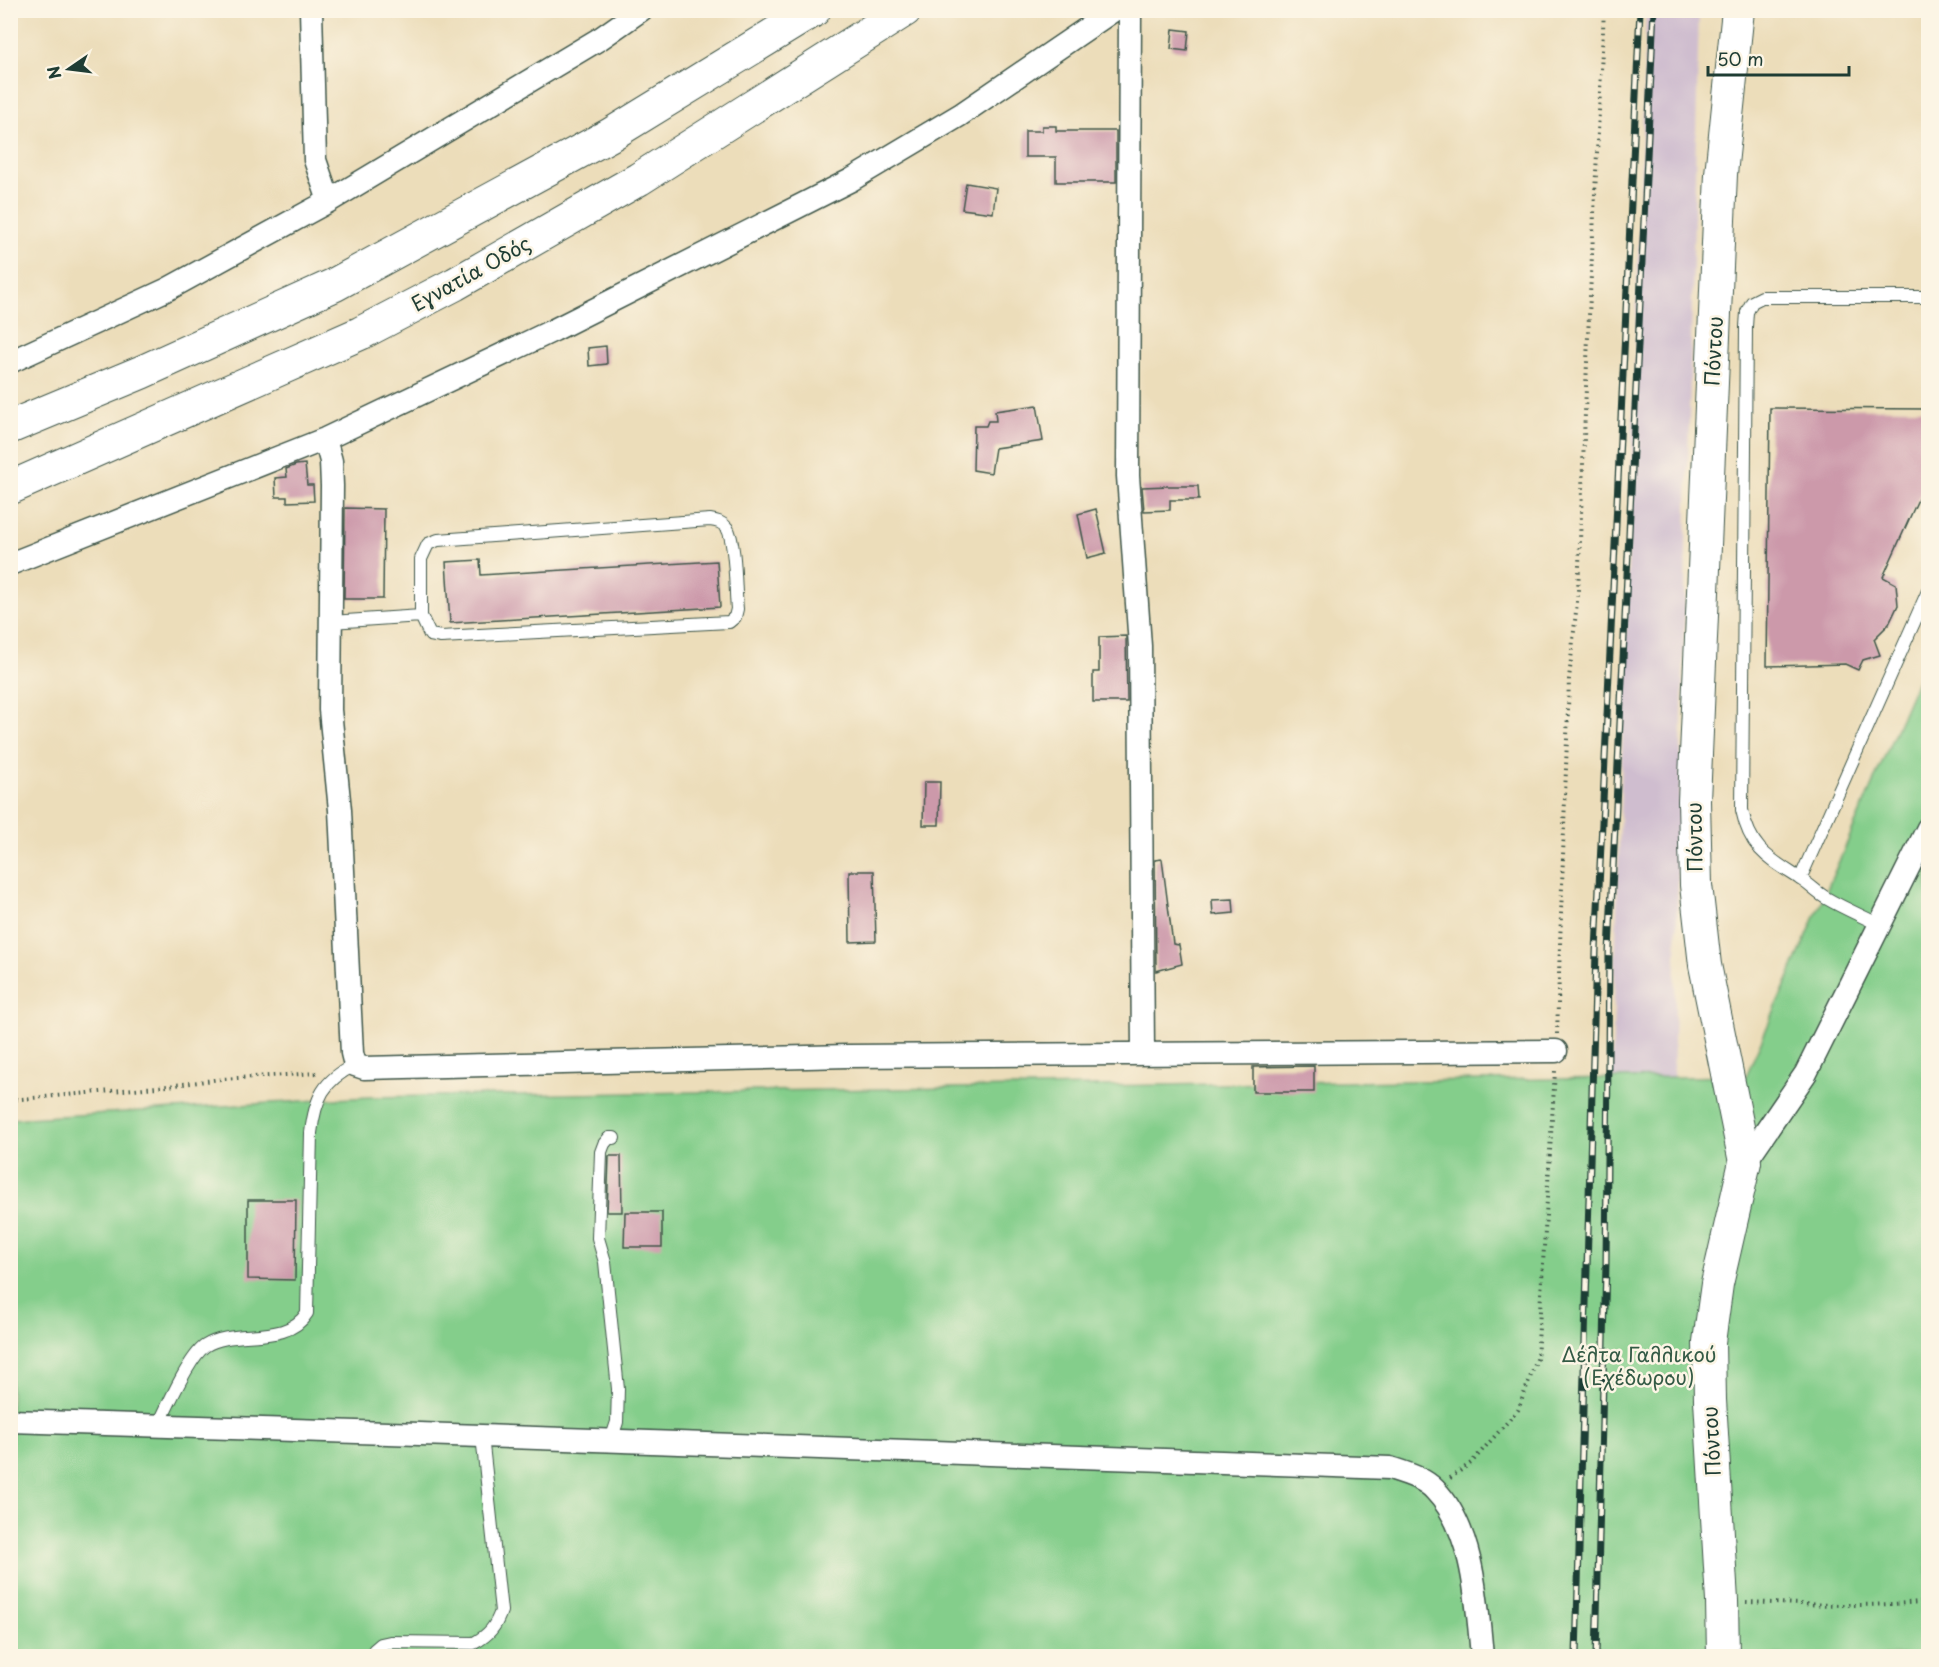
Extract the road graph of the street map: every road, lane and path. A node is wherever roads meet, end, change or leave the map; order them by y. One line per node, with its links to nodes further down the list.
1 (311, 10): 9 (street)
2 (641, 10): 9 (street)
3 (814, 10): 12 (highway)
4 (905, 10): 14 (highway, Εγνατία Οδός)
5 (1114, 10): 13 (street)
6 (1130, 10): 23 (street)
7 (1604, 10): 22 (path)
8 (1738, 10): 27 (street, Πόντου)
9 (329, 201): 11 (street)
10 (1929, 297): 20 (lane)
11 (10, 362)
12 (10, 427)
13 (325, 439): 15 (street); 18 (street)
14 (10, 488)
15 (10, 564)
16 (1929, 591): 20 (lane)
17 (421, 616): 17 (lane); 18 (lane)
18 (331, 622): 24 (street)
19 (1929, 828): 21 (street)
20 (1800, 879): 21 (lane)
21 (1880, 925): 27 (street)
22 (1556, 1051): 23 (street); 32 (path)
23 (1143, 1054): 24 (street)
24 (347, 1069): 25 (path); 29 (lane)
25 (10, 1100)
26 (614, 1138): 31 (lane)
27 (1745, 1162): 33 (street, Πόντου)
28 (10, 1421): 29 (street)
29 (158, 1426): 30 (street)
30 (482, 1436): 31 (street); 35 (lane)
31 (611, 1440): 32 (street)
32 (1434, 1488): 36 (street)
33 (1722, 1601): 34 (path); 37 (street, Πόντου)
34 (1929, 1601)
35 (374, 1656)
36 (1482, 1656)
37 (1722, 1656)

